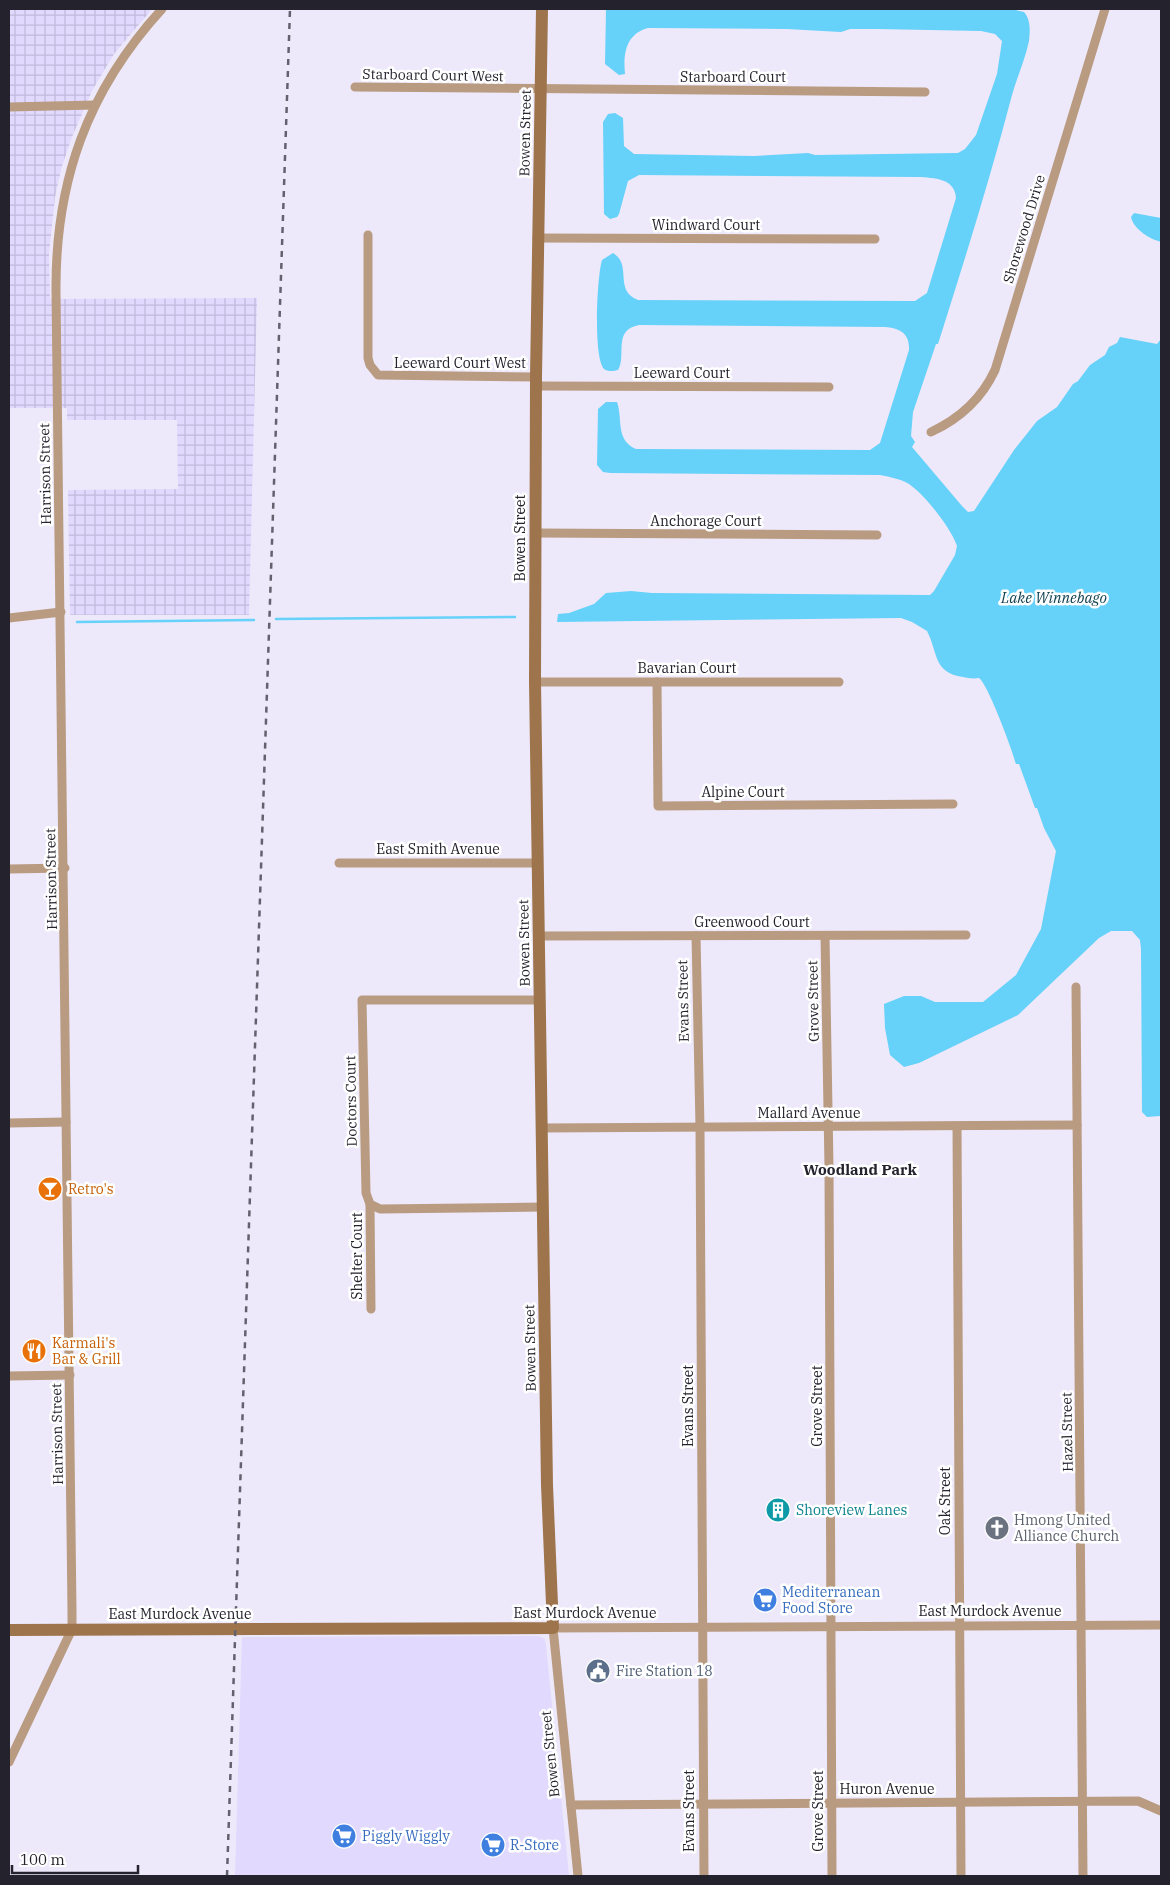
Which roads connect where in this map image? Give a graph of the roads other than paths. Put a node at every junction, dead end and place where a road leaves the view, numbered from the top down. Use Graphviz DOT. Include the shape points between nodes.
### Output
graph roads {
  1 [pos="162,9"];
  2 [pos="542,9"];
  3 [pos="1105,9"];
  4 [pos="355,87"];
  5 [pos="541,90"];
  6 [pos="925,92"];
  7 [pos="95,105"];
  8 [pos="9,107"];
  9 [pos="368,235"];
  10 [pos="537,238"];
  11 [pos="875,239"];
  12 [pos="536,381"];
  13 [pos="829,387"];
  14 [pos="931,432"];
  15 [pos="534,533"];
  16 [pos="877,535"];
  17 [pos="61,612"];
  18 [pos="9,618"];
  19 [pos="535,682"];
  20 [pos="657,682"];
  21 [pos="838,682"];
  22 [pos="953,804"];
  23 [pos="339,863"];
  24 [pos="538,863"];
  25 [pos="64,868"];
  26 [pos="9,869"];
  27 [pos="966,935"];
  28 [pos="539,936"];
  29 [pos="696,936"];
  30 [pos="825,936"];
  31 [pos="1076,987"];
  32 [pos="540,1000"];
  33 [pos="66,1122"];
  34 [pos="9,1123"];
  35 [pos="1078,1125"];
  36 [pos="828,1126"];
  37 [pos="957,1126"];
  38 [pos="700,1127"];
  39 [pos="542,1128"];
  40 [pos="370,1204"];
  41 [pos="543,1208"];
  42 [pos="371,1309"];
  43 [pos="70,1375"];
  44 [pos="9,1376"];
  45 [pos="1161,1625"];
  46 [pos="830,1626"];
  47 [pos="959,1626"];
  48 [pos="1082,1626"];
  49 [pos="702,1627"];
  50 [pos="553,1628"];
  51 [pos="72,1629"];
  52 [pos="9,1630"];
  53 [pos="9,1762"];
  54 [pos="961,1802"];
  55 [pos="1084,1802"];
  56 [pos="703,1803"];
  57 [pos="832,1803"];
  58 [pos="571,1805"];
  59 [pos="1161,1811"];
  60 [pos="578,1876"];
  61 [pos="704,1876"];
  62 [pos="832,1876"];
  63 [pos="961,1876"];
  64 [pos="1083,1876"];
  1 -- 7 [label="street, Harrison Street" via="132,44"];
  2 -- 5 [label="main road, Bowen Street"];
  3 -- 14 [label="street, Shorewood Drive" via="995,370 986,387 969,406"];
  4 -- 5 [label="street, Starboard Court West"];
  5 -- 6 [label="street, Starboard Court"];
  5 -- 10 [label="main road, Bowen Street"];
  7 -- 8 [label="street"];
  7 -- 17 [label="street, Harrison Street" via="68,176 56,253"];
  9 -- 12 [label="street, Leeward Court West" via="368,358 373,370 389,376"];
  10 -- 11 [label="street, Windward Court"];
  10 -- 12 [label="main road, Bowen Street"];
  12 -- 13 [label="street, Leeward Court"];
  12 -- 15 [label="main road, Bowen Street"];
  15 -- 16 [label="street, Anchorage Court"];
  15 -- 19 [label="main road, Bowen Street"];
  17 -- 18 [label="street"];
  17 -- 25 [label="street, Harrison Street"];
  19 -- 20 [label="street, Bavarian Court"];
  19 -- 24 [label="main road, Bowen Street"];
  20 -- 21 [label="street, Bavarian Court"];
  20 -- 22 [label="street, Alpine Court" via="658,806"];
  23 -- 24 [label="street, East Smith Avenue"];
  24 -- 28 [label="main road, Bowen Street"];
  25 -- 26 [label="street"];
  25 -- 33 [label="street, Harrison Street"];
  27 -- 30 [label="street, Greenwood Court"];
  28 -- 29 [label="street, Greenwood Court"];
  28 -- 32 [label="main road, Bowen Street"];
  29 -- 30 [label="street, Greenwood Court"];
  29 -- 38 [label="street, Evans Street"];
  30 -- 36 [label="street, Grove Street"];
  31 -- 35 [label="street, Hazel Street"];
  32 -- 39 [label="main road, Bowen Street"];
  32 -- 40 [label="street, Doctors Court" via="362,1000 366,1194"];
  33 -- 34 [label="street"];
  33 -- 43 [label="street, Harrison Street"];
  35 -- 37 [label="street, Mallard Avenue"];
  35 -- 48 [label="street, Hazel Street"];
  36 -- 37 [label="street, Mallard Avenue"];
  36 -- 38 [label="street, Mallard Avenue"];
  36 -- 46 [label="street, Grove Street"];
  37 -- 47 [label="street, Oak Street"];
  38 -- 39 [label="street, Mallard Avenue"];
  38 -- 49 [label="street, Evans Street"];
  39 -- 41 [label="main road, Bowen Street"];
  40 -- 41 [label="street" via="380,1209"];
  40 -- 42 [label="street, Shelter Court"];
  41 -- 50 [label="main road, Bowen Street" via="546,1486"];
  43 -- 44 [label="street"];
  43 -- 51 [label="street, Harrison Street"];
  45 -- 48 [label="street, East Murdock Avenue"];
  46 -- 47 [label="street, East Murdock Avenue"];
  46 -- 49 [label="street, East Murdock Avenue"];
  46 -- 57 [label="street, Grove Street"];
  47 -- 48 [label="street, East Murdock Avenue"];
  47 -- 54 [label="street, Oak Street"];
  48 -- 55 [label="street, Hazel Street"];
  49 -- 50 [label="street, East Murdock Avenue"];
  49 -- 56 [label="street, Evans Street"];
  50 -- 51 [label="main road, East Murdock Avenue"];
  50 -- 58 [label="street, Bowen Street"];
  51 -- 52 [label="main road, East Murdock Avenue"];
  51 -- 53 [label="street, Harrison Street"];
  54 -- 55 [label="street, Huron Avenue"];
  54 -- 57 [label="street, Huron Avenue"];
  54 -- 63 [label="street, Oak Street"];
  55 -- 59 [label="street, Huron Avenue" via="1138,1801"];
  55 -- 64 [label="street, Hazel Street"];
  56 -- 57 [label="street, Huron Avenue"];
  56 -- 58 [label="street, Huron Avenue"];
  56 -- 61 [label="street, Evans Street"];
  57 -- 62 [label="street, Grove Street"];
  58 -- 60 [label="street, Bowen Street"];
}
